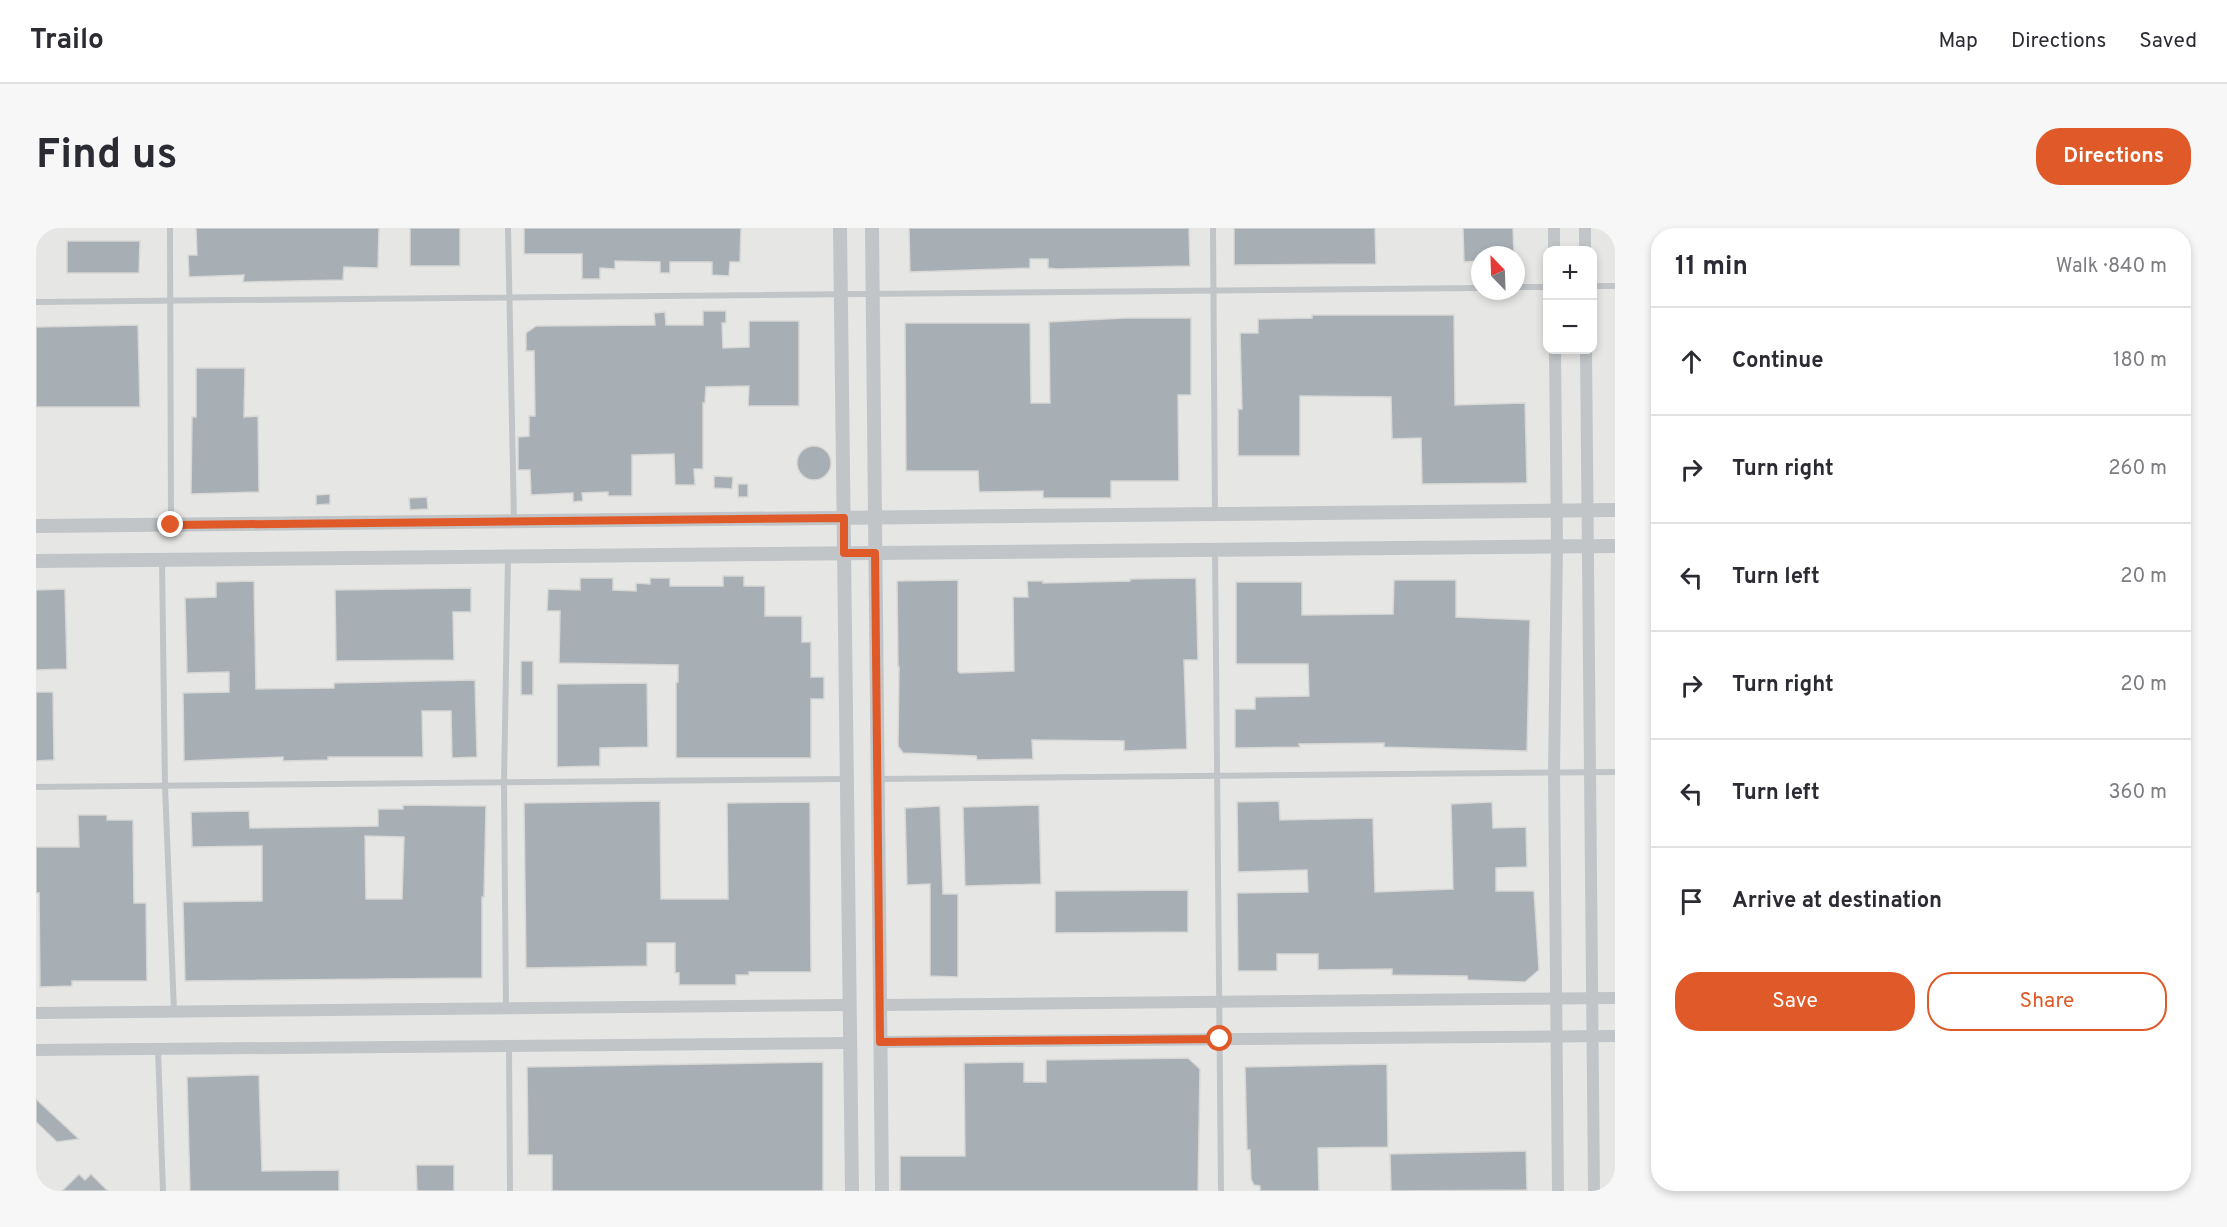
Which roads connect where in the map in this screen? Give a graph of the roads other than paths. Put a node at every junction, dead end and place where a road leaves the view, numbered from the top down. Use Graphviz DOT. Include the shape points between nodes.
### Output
graph roads {
  1 [pos="170,228"];
  2 [pos="508,228"];
  3 [pos="840,228"];
  4 [pos="872,228"];
  5 [pos="1213,228"];
  6 [pos="1554,228"];
  7 [pos="1585,228"];
  8 [pos="1554,246"];
  9 [pos="1586,246"];
  10 [pos="1597,286"];
  11 [pos="1615,286"];
  12 [pos="1525,287"];
  13 [pos="1543,287"];
  14 [pos="1471,288"];
  15 [pos="1213,290"];
  16 [pos="841,294"];
  17 [pos="872,294"];
  18 [pos="509,297"];
  19 [pos="170,301"];
  20 [pos="36,302"];
  21 [pos="1555,354"];
  22 [pos="1586,354"];
  23 [pos="1615,510"];
  24 [pos="1557,511"];
  25 [pos="1588,511"];
  26 [pos="1215,514"];
  27 [pos="844,518"];
  28 [pos="875,518"];
  29 [pos="514,521"];
  30 [pos="171,525"];
  31 [pos="36,526"];
  32 [pos="1588,546"];
  33 [pos="1615,546"];
  34 [pos="1557,547"];
  35 [pos="1215,550"];
  36 [pos="844,553"];
  37 [pos="875,553"];
  38 [pos="508,556"];
  39 [pos="162,560"];
  40 [pos="36,561"];
  41 [pos="1554,772"];
  42 [pos="1590,772"];
  43 [pos="1615,772"];
  44 [pos="1217,776"];
  45 [pos="847,779"];
  46 [pos="878,779"];
  47 [pos="504,783"];
  48 [pos="165,786"];
  49 [pos="36,788"];
  50 [pos="1556,998"];
  51 [pos="1593,998"];
  52 [pos="1615,998"];
  53 [pos="1220,1001"];
  54 [pos="849,1005"];
  55 [pos="880,1005"];
  56 [pos="506,1008"];
  57 [pos="174,1011"];
  58 [pos="36,1012"];
  59 [pos="1557,1036"];
  60 [pos="1593,1036"];
  61 [pos="1615,1036"];
  62 [pos="1220,1039"];
  63 [pos="850,1042"];
  64 [pos="880,1042"];
  65 [pos="509,1046"];
  66 [pos="158,1049"];
  67 [pos="36,1050"];
  68 [pos="163,1191"];
  69 [pos="510,1191"];
  70 [pos="852,1191"];
  71 [pos="882,1191"];
  72 [pos="1221,1191"];
  73 [pos="1558,1191"];
  74 [pos="1594,1191"];
  1 -- 19 [label="lane"];
  2 -- 18 [label="lane"];
  3 -- 16 [label="street"];
  4 -- 17 [label="street"];
  5 -- 15 [label="lane"];
  6 -- 8 [label="street"];
  7 -- 9 [label="street"];
  10 -- 11 [label="lane"];
  12 -- 13 [label="lane"];
  14 -- 15 [label="lane"];
  15 -- 17 [label="lane"];
  15 -- 26 [label="lane"];
  16 -- 17 [label="lane"];
  16 -- 18 [label="lane"];
  16 -- 27 [label="street"];
  17 -- 28 [label="street"];
  18 -- 19 [label="lane"];
  18 -- 29 [label="lane"];
  19 -- 20 [label="lane"];
  19 -- 30 [label="lane"];
  21 -- 24 [label="street"];
  22 -- 25 [label="street"];
  23 -- 25 [label="street"];
  24 -- 25 [label="street"];
  24 -- 26 [label="street"];
  24 -- 34 [label="street"];
  25 -- 32 [label="street"];
  26 -- 28 [label="street"];
  27 -- 28 [label="street"];
  27 -- 29 [label="street"];
  27 -- 36 [label="street"];
  28 -- 37 [label="street"];
  29 -- 30 [label="street"];
  30 -- 31 [label="street"];
  32 -- 33 [label="street"];
  32 -- 34 [label="street"];
  32 -- 42 [label="street"];
  34 -- 35 [label="street"];
  34 -- 41 [label="street"];
  35 -- 37 [label="street"];
  35 -- 44 [label="lane"];
  36 -- 37 [label="street"];
  36 -- 38 [label="street"];
  36 -- 45 [label="street"];
  37 -- 46 [label="street"];
  38 -- 39 [label="street"];
  38 -- 47 [label="lane"];
  39 -- 40 [label="street"];
  39 -- 48 [label="lane"];
  41 -- 42 [label="lane"];
  41 -- 44 [label="lane"];
  41 -- 50 [label="street"];
  42 -- 43 [label="lane"];
  42 -- 51 [label="street"];
  44 -- 46 [label="lane"];
  44 -- 53 [label="lane"];
  45 -- 47 [label="lane"];
  45 -- 54 [label="street"];
  46 -- 55 [label="street"];
  47 -- 48 [label="lane"];
  47 -- 56 [label="lane"];
  48 -- 49 [label="lane"];
  48 -- 57 [label="lane"];
  50 -- 51 [label="street"];
  50 -- 53 [label="street"];
  50 -- 59 [label="street"];
  51 -- 52 [label="street"];
  51 -- 60 [label="street"];
  53 -- 55 [label="street"];
  53 -- 62 [label="lane"];
  54 -- 56 [label="street"];
  54 -- 63 [label="street"];
  55 -- 64 [label="street"];
  56 -- 57 [label="street"];
  57 -- 58 [label="street"];
  59 -- 60 [label="street"];
  59 -- 62 [label="street"];
  59 -- 73 [label="street"];
  60 -- 61 [label="street"];
  60 -- 74 [label="street"];
  62 -- 64 [label="street"];
  62 -- 72 [label="lane"];
  63 -- 65 [label="street"];
  63 -- 70 [label="street"];
  64 -- 71 [label="street"];
  65 -- 66 [label="street"];
  65 -- 69 [label="lane"];
  66 -- 67 [label="street"];
  66 -- 68 [label="lane"];
}
